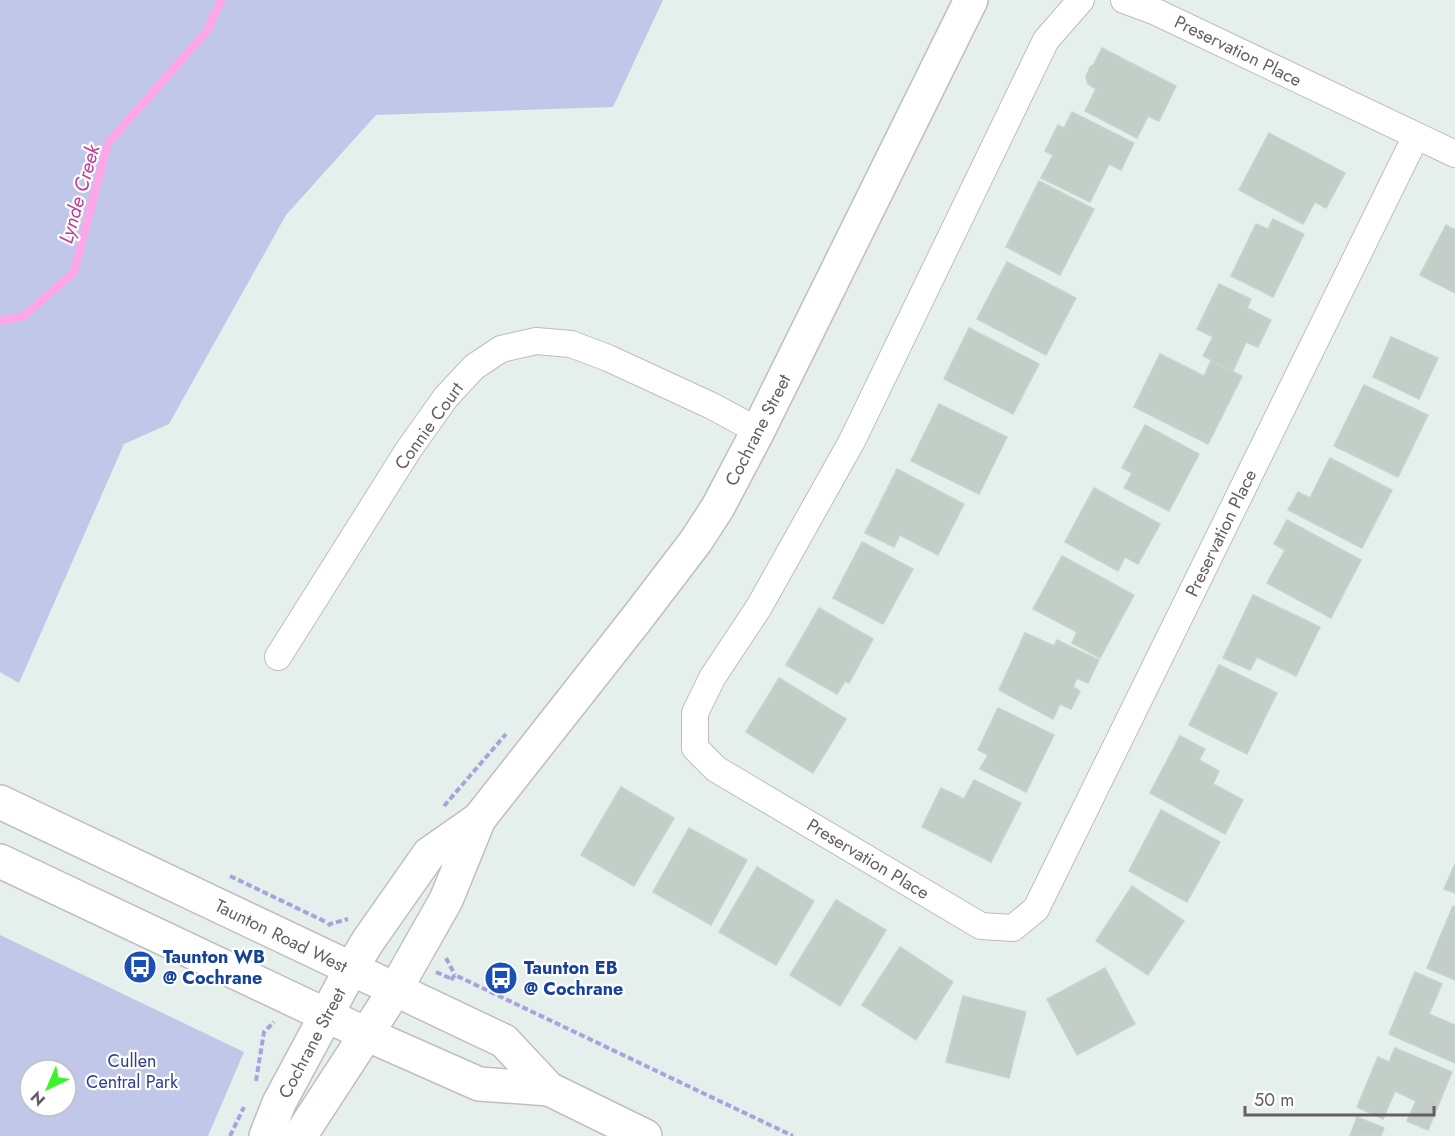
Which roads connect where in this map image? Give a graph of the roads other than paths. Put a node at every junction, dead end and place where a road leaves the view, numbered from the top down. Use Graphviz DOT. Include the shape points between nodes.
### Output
graph roads {
  1 [pos="971,0"];
  2 [pos="1081,0"];
  3 [pos="1124,0"];
  4 [pos="1416,136"];
  5 [pos="1455,154"];
  6 [pos="758,430"];
  7 [pos="278,657"];
  8 [pos="0,802"];
  9 [pos="479,819"];
  10 [pos="0,861"];
  11 [pos="351,969"];
  12 [pos="395,990"];
  13 [pos="327,1015"];
  14 [pos="366,1034"];
  15 [pos="549,1089"];
  16 [pos="266,1136"];
  17 [pos="300,1136"];
  18 [pos="645,1136"];
  1 -- 6 [label="street, Cochrane Street"];
  2 -- 4 [label="street, Preservation Place" via="1046,40 852,441 695,713 695,748 716,769 981,926 1013,928 1036,909"];
  3 -- 4 [label="street, Preservation Place"];
  4 -- 5 [label="street, Preservation Place"];
  6 -- 7 [label="street, Connie Court" via="571,344 536,341 501,349 474,367 446,397"];
  6 -- 9 [label="street, Cochrane Street" via="696,541"];
  8 -- 11 [label="street, Taunton Road West"];
  9 -- 11 [label="street, Cochrane Street" via="429,854"];
  9 -- 12 [label="street, Cochrane Street" via="446,900"];
  10 -- 13 [label="street, Taunton Road West"];
  11 -- 12 [label="street, Taunton Road West"];
  11 -- 13 [label="street, Cochrane Street"];
  12 -- 14 [label="street, Cochrane Street"];
  12 -- 15 [label="street, Taunton Road West" via="504,1041"];
  13 -- 14 [label="street, Taunton Road West"];
  13 -- 16 [label="street, Cochrane Street" via="279,1103"];
  14 -- 15 [label="street, Taunton Road West" via="479,1084"];
  14 -- 17 [label="street, Cochrane Street"];
  15 -- 18 [label="street, Taunton Road West"];
}
